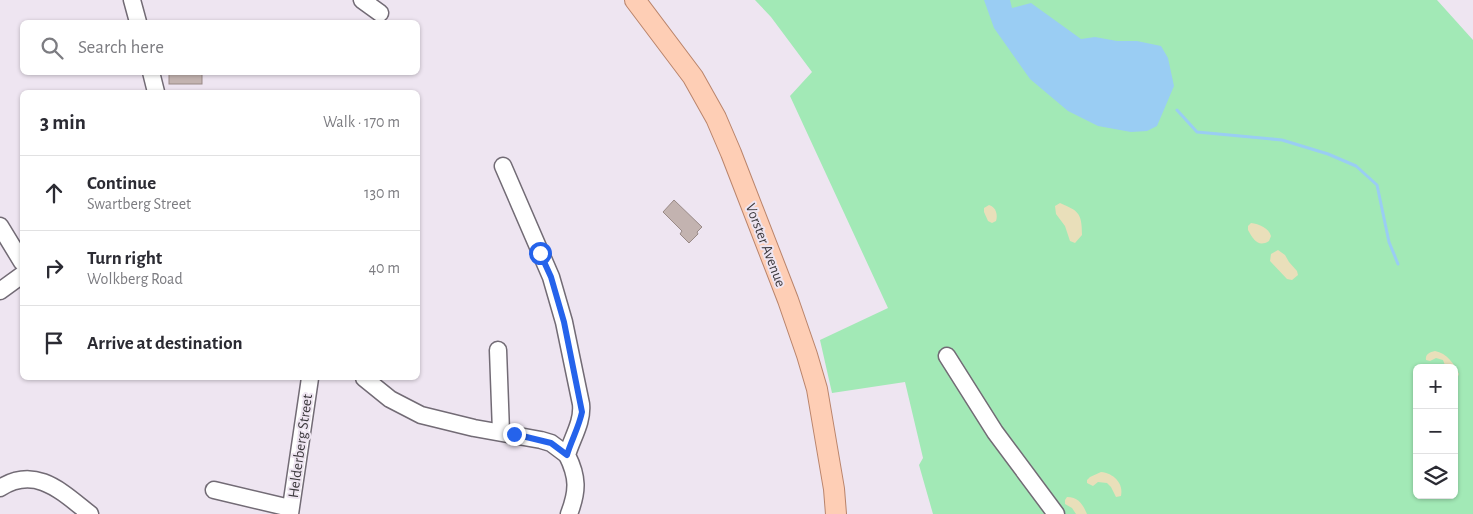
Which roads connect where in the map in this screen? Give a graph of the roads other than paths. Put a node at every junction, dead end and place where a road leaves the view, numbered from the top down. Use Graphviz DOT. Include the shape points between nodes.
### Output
graph roads {
  1 [pos="132,0"];
  2 [pos="362,0"];
  3 [pos="635,0"];
  4 [pos="380,13"];
  5 [pos="137,20"];
  6 [pos="151,75"];
  7 [pos="155,90"];
  8 [pos="503,166"];
  9 [pos="0,226"];
  10 [pos="20,259"];
  11 [pos="20,276"];
  12 [pos="0,291"];
  13 [pos="498,350"];
  14 [pos="947,356"];
  15 [pos="310,380"];
  16 [pos="366,380"];
  17 [pos="501,432"];
  18 [pos="567,455"];
  19 [pos="0,488"];
  20 [pos="214,490"];
  21 [pos="290,511"];
  22 [pos="90,514"];
  23 [pos="569,514"];
  24 [pos="836,514"];
  25 [pos="1056,514"];
  1 -- 5 [label="street"];
  2 -- 4 [label="street"];
  3 -- 24 [label="main road, Vorster Avenue" via="693,77 731,153 788,300 817,389"];
  6 -- 7 [label="street"];
  8 -- 18 [label="street" via="551,277 564,322 582,412"];
  9 -- 10 [label="street"];
  11 -- 12 [label="street"];
  13 -- 17 [label="street"];
  14 -- 25 [label="street" via="995,432"];
  15 -- 21 [label="street, Helderberg Street"];
  16 -- 17 [label="street" via="390,399 421,415"];
  17 -- 18 [label="street" via="546,441"];
  18 -- 23 [label="street" via="576,481"];
  19 -- 22 [label="street" via="21,479 40,480 51,484"];
  20 -- 21 [label="street"];
}
